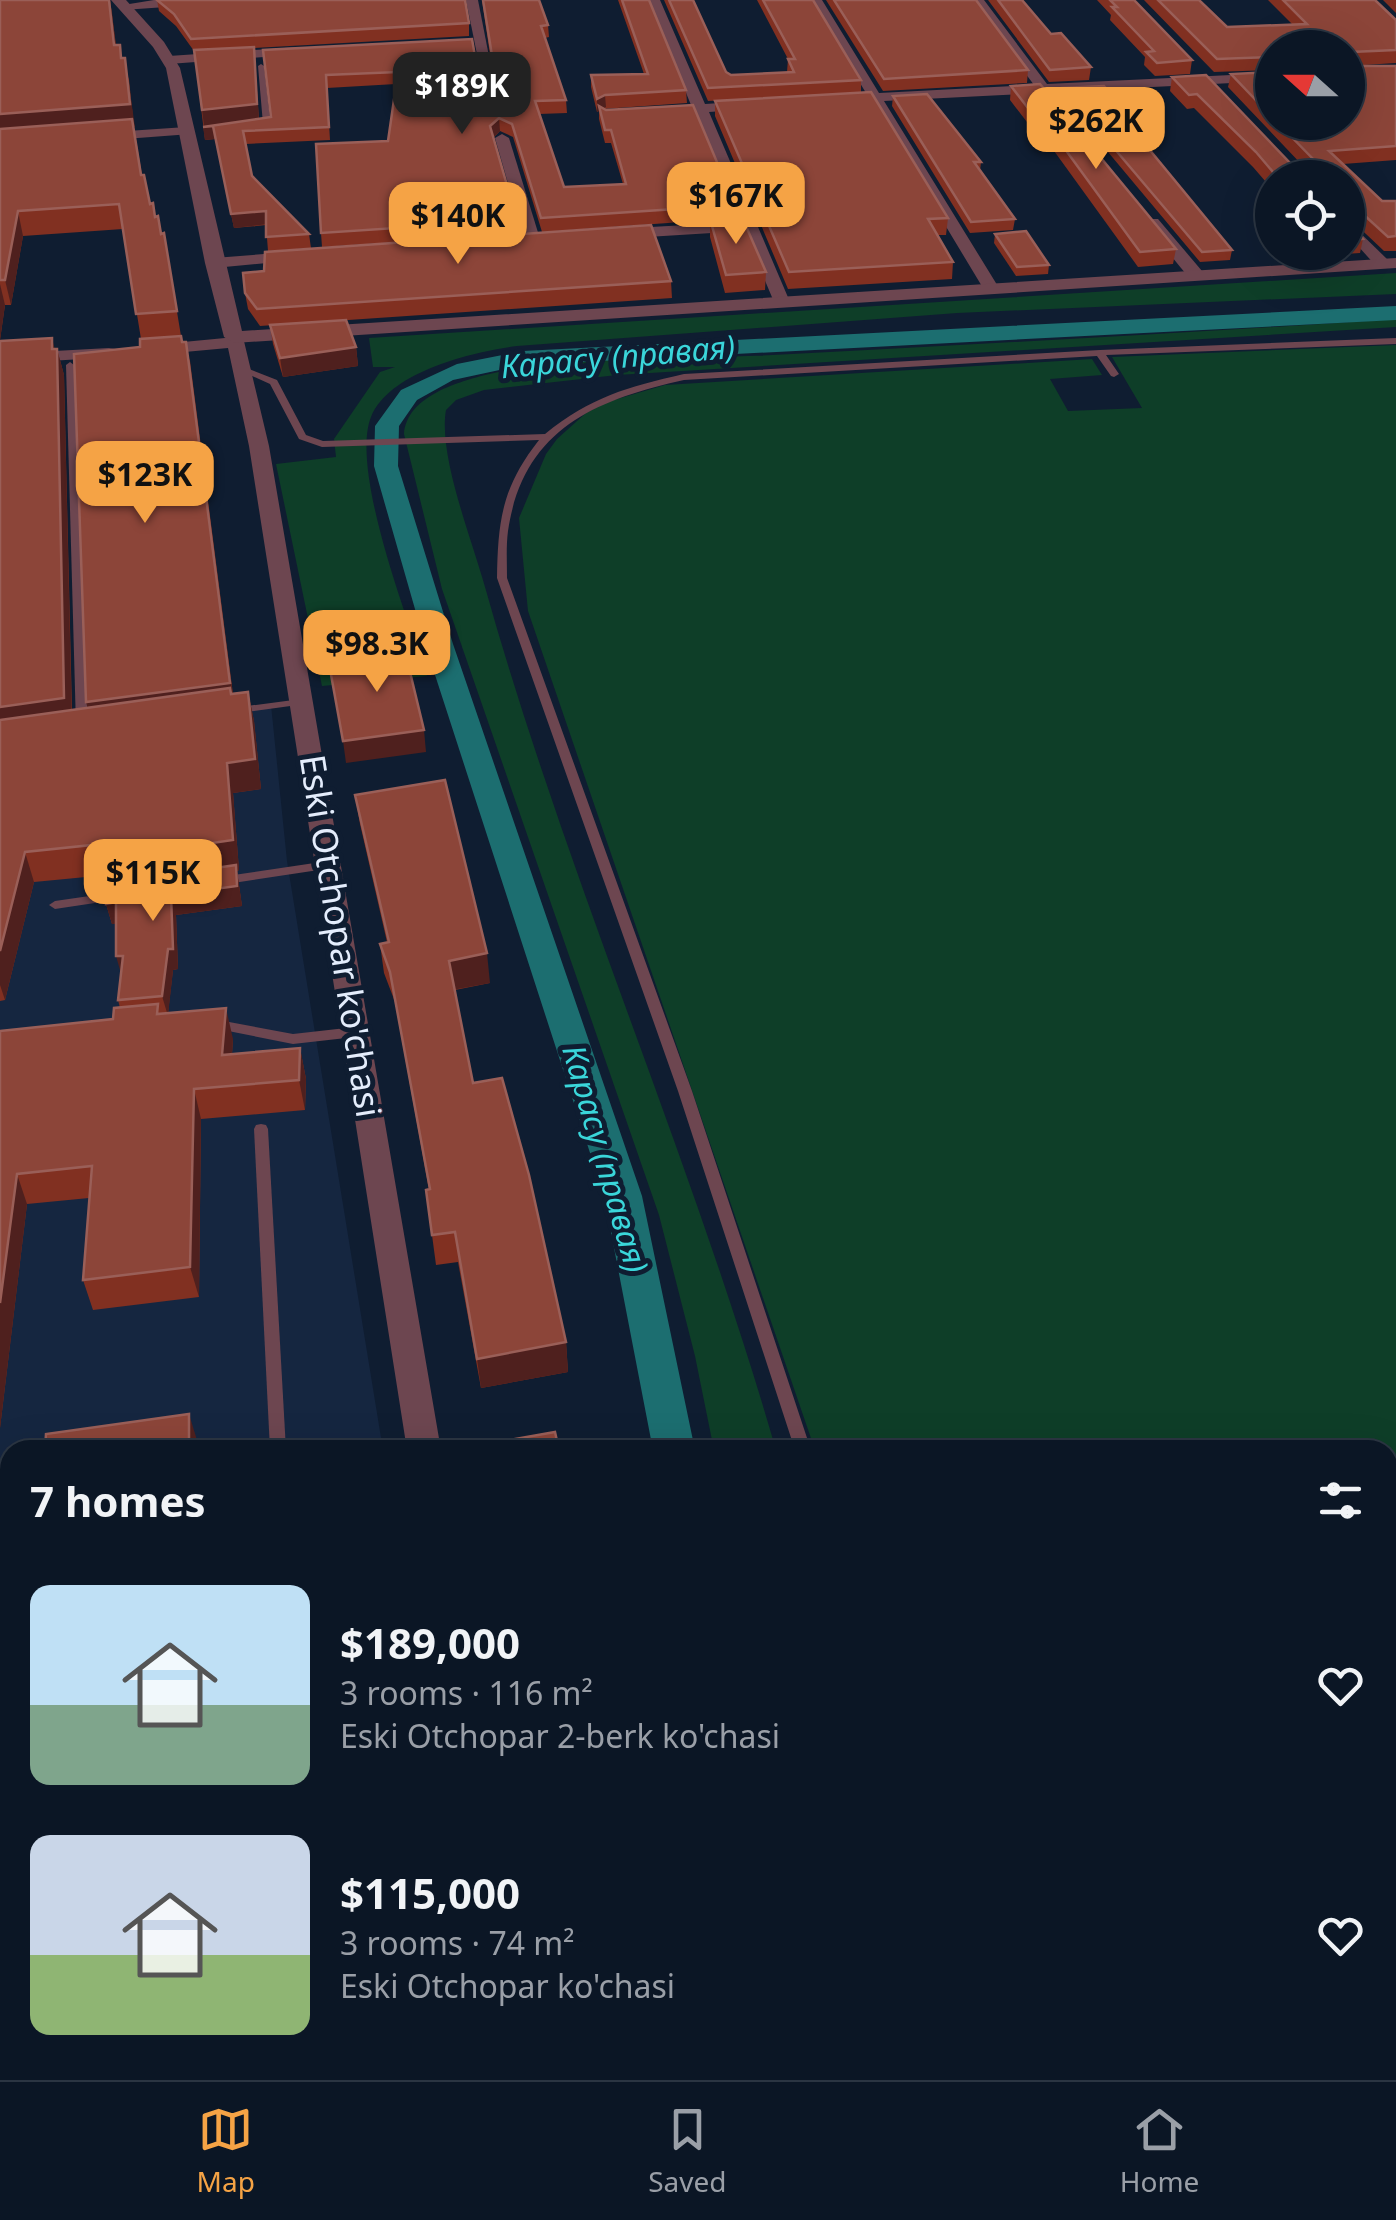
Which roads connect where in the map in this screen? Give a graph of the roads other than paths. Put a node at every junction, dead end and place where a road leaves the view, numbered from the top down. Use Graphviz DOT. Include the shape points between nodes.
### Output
graph roads {
  1 [pos="209,0"];
  2 [pos="472,0"];
  3 [pos="654,0"];
  4 [pos="816,0"];
  5 [pos="977,0"];
  6 [pos="120,3"];
  7 [pos="480,43"];
  8 [pos="462,44"];
  9 [pos="311,50"];
  10 [pos="170,60"];
  11 [pos="261,66"];
  12 [pos="1196,66"];
  13 [pos="488,74"];
  14 [pos="1255,77"];
  15 [pos="1209,79"];
  16 [pos="1042,88"];
  17 [pos="1222,93"];
  18 [pos="876,97"];
  19 [pos="817,101"];
  20 [pos="1054,102"];
  21 [pos="778,104"];
  22 [pos="700,109"];
  23 [pos="644,112"];
  24 [pos="250,128"];
  25 [pos="192,132"];
  26 [pos="502,138"];
  27 [pos="77,139"];
  28 [pos="1136,203"];
  29 [pos="750,226"];
  30 [pos="591,236"];
  31 [pos="552,238"];
  32 [pos="532,239"];
  33 [pos="512,240"];
  34 [pos="1365,241"];
  35 [pos="312,256"];
  36 [pos="214,263"];
  37 [pos="1390,264"];
  38 [pos="1196,275"];
  39 [pos="990,288"];
  40 [pos="782,302"];
  41 [pos="235,339"];
  42 [pos="1396,341"];
  43 [pos="1100,353"];
  44 [pos="0,359"];
  45 [pos="70,365"];
  46 [pos="241,370"];
  47 [pos="1114,374"];
  48 [pos="544,437"];
  49 [pos="301,702"];
  50 [pos="210,714"];
  51 [pos="101,730"];
  52 [pos="82,732"];
  53 [pos="66,734"];
  54 [pos="328,864"];
  55 [pos="211,882"];
  56 [pos="133,894"];
  57 [pos="55,905"];
  58 [pos="202,1024"];
  59 [pos="355,1032"];
  60 [pos="260,1129"];
  61 [pos="277,1440"];
  62 [pos="422,1440"];
  63 [pos="800,1440"];
  1 -- 6 [label="street"];
  2 -- 7 [label="street"];
  3 -- 22 [label="street"];
  4 -- 18 [label="street"];
  5 -- 16 [label="street"];
  6 -- 10 [label="street, Eski Otchopar ko'chasi"];
  7 -- 8 [label="street"];
  7 -- 13 [label="street"];
  9 -- 10 [label="street"];
  10 -- 25 [label="street, Eski Otchopar ko'chasi"];
  11 -- 24 [label="lane" via="267,126"];
  12 -- 15 [label="street"];
  14 -- 15 [label="street"];
  15 -- 16 [label="street"];
  15 -- 17 [label="street"];
  16 -- 18 [label="street"];
  16 -- 20 [label="street"];
  18 -- 19 [label="street"];
  18 -- 39 [label="street"];
  21 -- 22 [label="street"];
  22 -- 23 [label="street"];
  22 -- 29 [label="street"];
  25 -- 27 [label="street"];
  25 -- 36 [label="street, Eski Otchopar ko'chasi"];
  26 -- 32 [label="street"];
  28 -- 38 [label="street"];
  29 -- 30 [label="street"];
  29 -- 40 [label="street"];
  31 -- 32 [label="street"];
  32 -- 33 [label="street"];
  34 -- 37 [label="street"];
  35 -- 36 [label="street"];
  36 -- 41 [label="street, Eski Otchopar ko'chasi"];
  37 -- 38 [label="street"];
  38 -- 39 [label="street"];
  39 -- 40 [label="street"];
  40 -- 41 [label="street"];
  41 -- 44 [label="street"];
  41 -- 46 [label="street, Eski Otchopar ko'chasi"];
  42 -- 43 [label="lane"];
  43 -- 47 [label="lane"];
  43 -- 48 [label="lane" via="684,377 599,400"];
  45 -- 52 [label="lane"];
  46 -- 48 [label="lane" via="274,382 302,438 334,444"];
  46 -- 49 [label="street, Eski Otchopar ko'chasi"];
  48 -- 63 [label="lane" via="506,509 502,578 685,1092"];
  49 -- 50 [label="lane"];
  49 -- 54 [label="street, Eski Otchopar ko'chasi"];
  51 -- 52 [label="lane"];
  52 -- 53 [label="lane"];
  54 -- 55 [label="lane"];
  54 -- 59 [label="street, Eski Otchopar ko'chasi"];
  56 -- 57 [label="lane"];
  58 -- 59 [label="lane" via="293,1039"];
  59 -- 62 [label="street, Eski Otchopar ko'chasi"];
  60 -- 61 [label="lane"];
}
